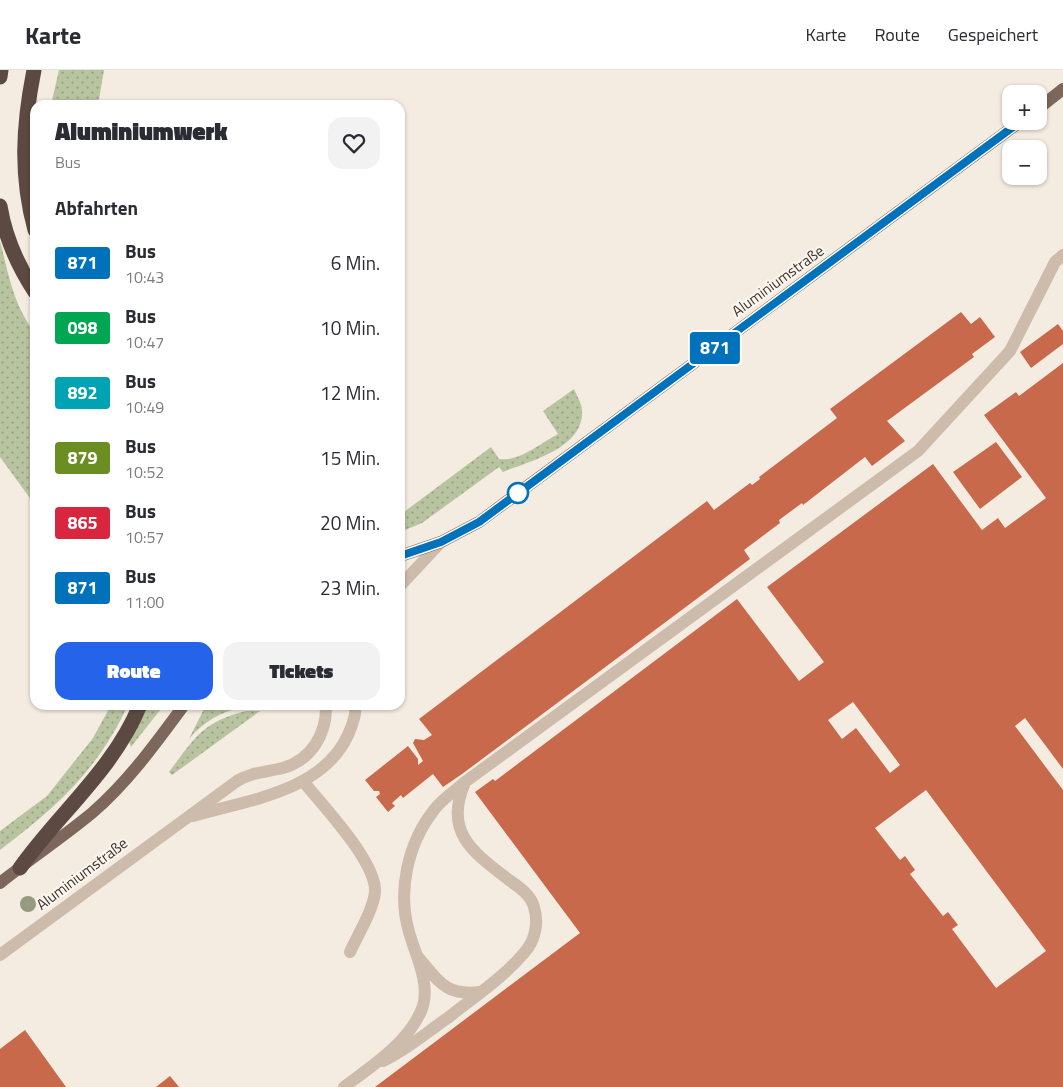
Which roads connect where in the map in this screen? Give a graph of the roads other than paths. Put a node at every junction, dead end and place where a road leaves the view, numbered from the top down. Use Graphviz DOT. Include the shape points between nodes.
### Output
graph roads {
  1 [pos="1,70"];
  2 [pos="34,70"];
  3 [pos="0,77"];
  4 [pos="1063,89"];
  5 [pos="1047,102"];
  6 [pos="1008,130"];
  7 [pos="0,206"];
  8 [pos="30,208"];
  9 [pos="1063,255"];
  10 [pos="30,284"];
  11 [pos="441,542"];
  12 [pos="405,554"];
  13 [pos="405,581"];
  14 [pos="138,710"];
  15 [pos="180,710"];
  16 [pos="326,710"];
  17 [pos="355,710"];
  18 [pos="304,781"];
  19 [pos="465,782"];
  20 [pos="183,819"];
  21 [pos="20,868"];
  22 [pos="0,882"];
  23 [pos="350,952"];
  24 [pos="0,955"];
  25 [pos="418,956"];
  26 [pos="481,992"];
  27 [pos="376,1064"];
  28 [pos="344,1087"];
  1 -- 3 [label="highway"];
  2 -- 8 [label="highway" via="27,109 24,160"];
  4 -- 5 [label="main road"];
  6 -- 11 [label="main road, Aluminiumstraße" via="479,522"];
  7 -- 10 [label="highway" via="10,244"];
  9 -- 19 [label="lane" via="1055,262 1010,351 918,451"];
  11 -- 12 [label="main road, Aluminiumstraße"];
  11 -- 13 [label="lane"];
  14 -- 21 [label="highway" via="101,771"];
  15 -- 21 [label="main road" via="108,798"];
  16 -- 20 [label="lane, Aluminiumstraße" via="322,734 305,757 288,766 243,777"];
  17 -- 18 [label="lane, Aluminiumstraße" via="344,745 328,765"];
  18 -- 20 [label="lane, Aluminiumstraße"];
  18 -- 23 [label="lane" via="366,861 373,876 373,900"];
  19 -- 25 [label="lane" via="434,809 412,844 405,911 408,932"];
  19 -- 26 [label="lane" via="456,818 462,834 480,858 523,890 534,905 536,922 525,953"];
  20 -- 24 [label="lane, Aluminiumstraße"];
  21 -- 22 [label="main road"];
  25 -- 26 [label="lane" via="440,983 452,991 463,994"];
  25 -- 27 [label="lane" via="424,1004 407,1032"];
  26 -- 27 [label="lane" via="399,1054"];
  27 -- 28 [label="lane"];
}
